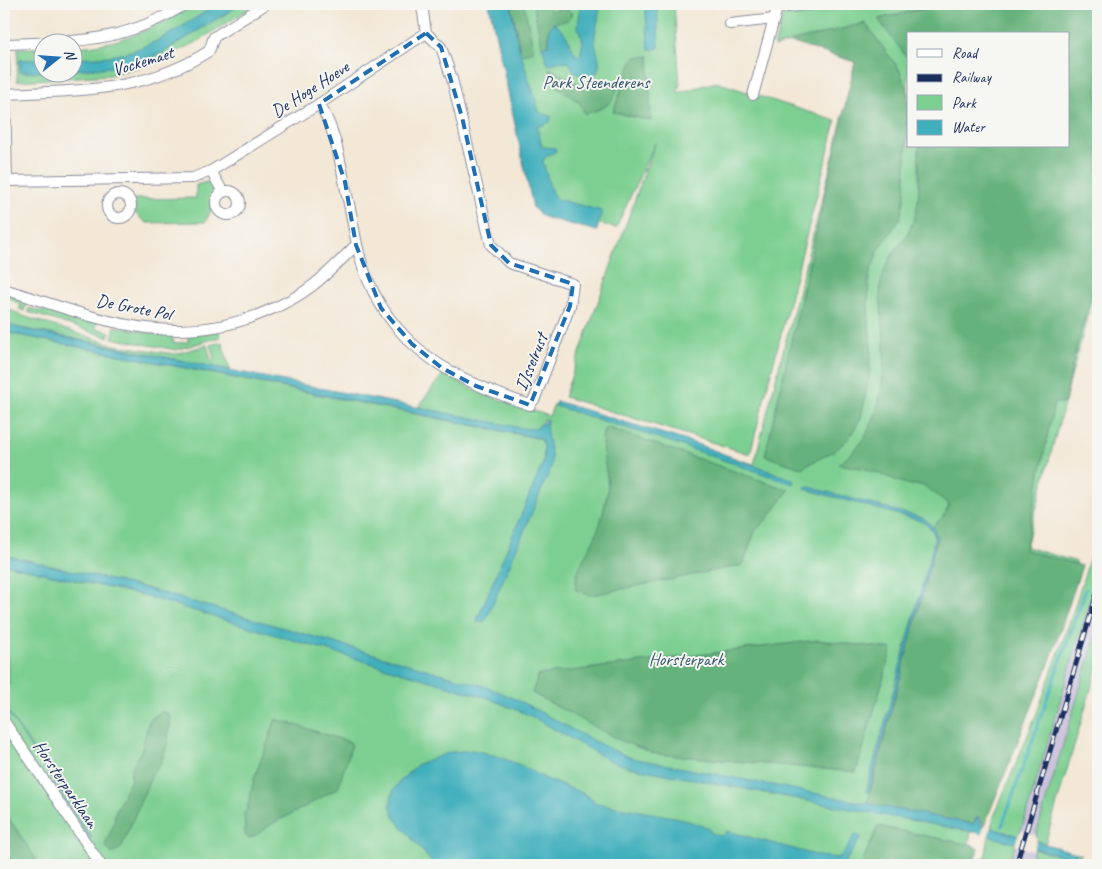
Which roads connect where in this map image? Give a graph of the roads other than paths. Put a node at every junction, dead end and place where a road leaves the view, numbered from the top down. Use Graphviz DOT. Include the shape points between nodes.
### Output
graph roads {
  1 [pos="186,4"];
  2 [pos="266,4"];
  3 [pos="420,4"];
  4 [pos="818,4"];
  5 [pos="777,6"];
  6 [pos="774,19"];
  7 [pos="730,24"];
  8 [pos="426,33"];
  9 [pos="4,44"];
  10 [pos="4,58"];
  11 [pos="4,88"];
  12 [pos="753,95"];
  13 [pos="319,104"];
  14 [pos="211,170"];
  15 [pos="117,180"];
  16 [pos="5,182"];
  17 [pos="223,192"];
  18 [pos="118,194"];
  19 [pos="356,245"];
  20 [pos="4,289"];
  21 [pos="4,721"];
  22 [pos="101,865"];
  1 -- 9 [label="street" via="159,20 118,35 91,40"];
  2 -- 11 [label="street, Vockemaet" via="214,37 209,51 166,74 112,88"];
  3 -- 8 [label="street"];
  4 -- 5 [label="street"];
  5 -- 6 [label="street"];
  6 -- 7 [label="street"];
  6 -- 12 [label="street"];
  8 -- 13 [label="street, De Hoge Hoeve"];
  8 -- 19 [label="street, IJsselrust" via="441,47 452,79 492,244 509,263 573,284 570,306 530,405 476,386 442,368 412,344 381,308"];
  10 -- 11 [label="street, De Hoge Hoeve"];
  11 -- 16 [label="street, De Hoge Hoeve"];
  13 -- 14 [label="street, De Hoge Hoeve"];
  13 -- 19 [label="street, IJsselrust" via="325,113 338,156"];
  14 -- 15 [label="street, De Hoge Hoeve" via="193,178"];
  14 -- 17 [label="street"];
  15 -- 16 [label="street, De Hoge Hoeve"];
  15 -- 18 [label="street"];
  19 -- 20 [label="street, De Grote Pol" via="312,286 278,307 229,325 187,332 113,323"];
  21 -- 22 [label="street, Horsterparklaan"];
}
